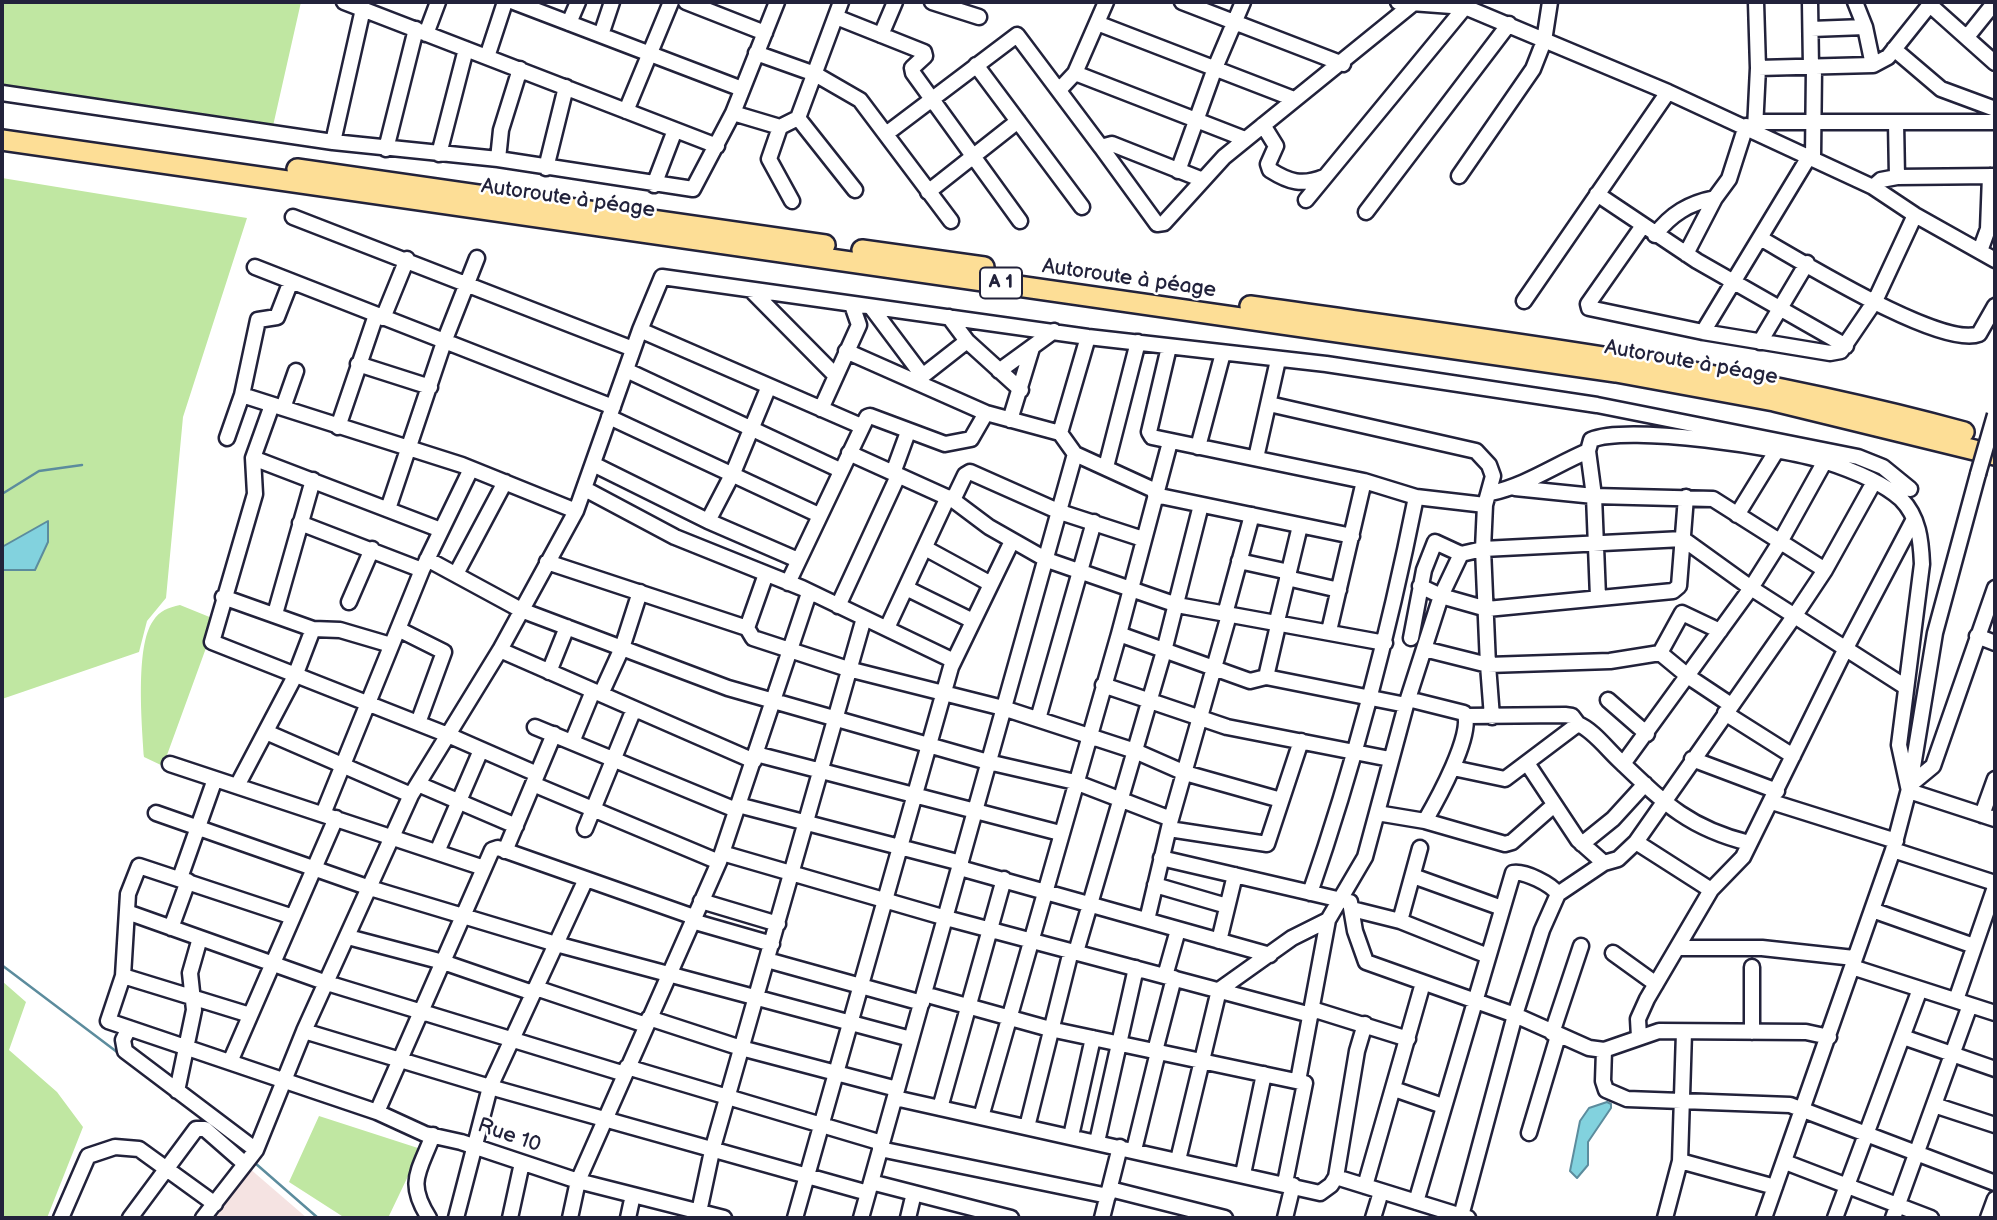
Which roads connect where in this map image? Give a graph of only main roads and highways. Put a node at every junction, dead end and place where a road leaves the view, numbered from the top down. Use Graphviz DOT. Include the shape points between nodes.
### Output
graph roads {
  1 [pos="2,127"];
  2 [pos="2,140"];
  3 [pos="1995,441"];
  4 [pos="1995,454"];
  1 -- 3 [label="highway, A 1" via="1619,358 1851,404"];
  2 -- 4 [label="highway, Autoroute à péage / A 1" via="1616,372 1774,401"];
}
